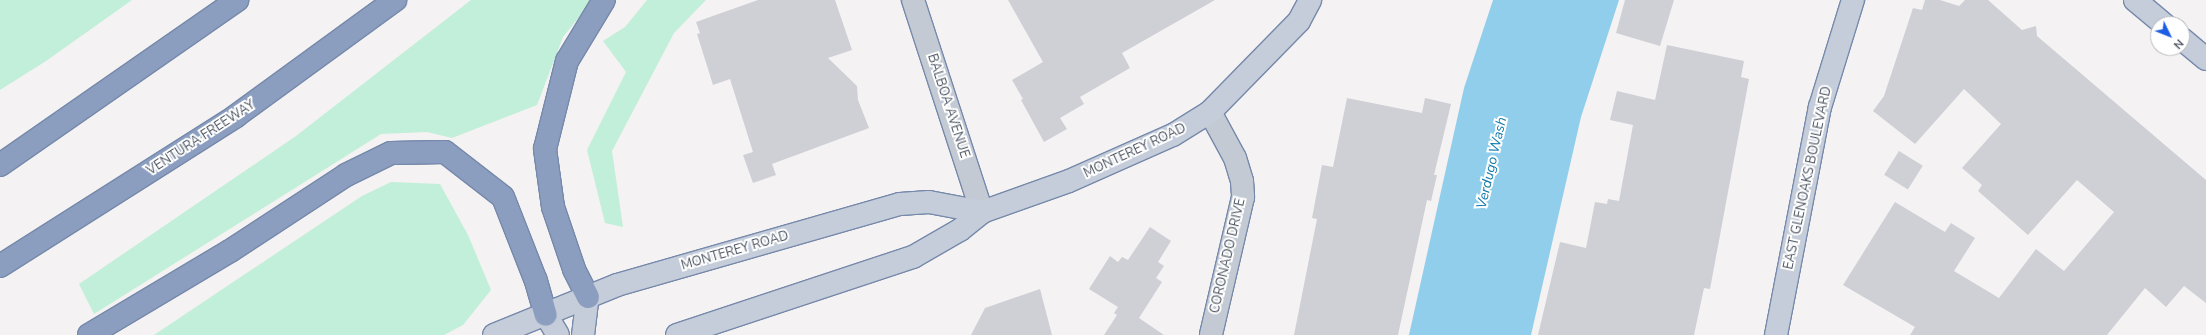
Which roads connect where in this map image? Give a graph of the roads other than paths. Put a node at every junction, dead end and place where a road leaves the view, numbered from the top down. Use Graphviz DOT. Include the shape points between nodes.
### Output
graph roads {
  1 [pos="237,0"];
  2 [pos="395,0"];
  3 [pos="604,0"];
  4 [pos="913,0"];
  5 [pos="1310,0"];
  6 [pos="1853,0"];
  7 [pos="2135,0"];
  8 [pos="2154,16"];
  9 [pos="2190,46"];
  10 [pos="2206,59"];
  11 [pos="1210,112"];
  12 [pos="0,166"];
  13 [pos="982,212"];
  14 [pos="0,266"];
  15 [pos="588,296"];
  16 [pos="546,315"];
  17 [pos="89,335"];
  18 [pos="494,335"];
  19 [pos="558,335"];
  20 [pos="583,335"];
  21 [pos="677,335"];
  22 [pos="1211,335"];
  23 [pos="1776,335"];
  1 -- 12 [label="highway"];
  2 -- 14 [label="highway, VENTURA FREEWAY" via="236,116"];
  3 -- 15 [label="highway" via="567,61 545,149 553,207 574,270"];
  4 -- 13 [label="street, BALBOA AVENUE"];
  5 -- 11 [label="main road, MONTEREY ROAD" via="1299,21"];
  6 -- 23 [label="main road, EAST GLENOAKS BOULEVARD" via="1820,107"];
  7 -- 8 [label="main road"];
  9 -- 10 [label="main road"];
  11 -- 13 [label="main road, MONTEREY ROAD" via="1174,135 1076,178"];
  11 -- 22 [label="street, CORONADO DRIVE" via="1235,158 1242,180 1243,197"];
  13 -- 15 [label="main road, MONTEREY ROAD" via="929,202 900,204 616,285"];
  13 -- 21 [label="main road, MONTEREY ROAD" via="960,230 913,257"];
  15 -- 16 [label="main road, MONTEREY ROAD"];
  15 -- 20 [label="main road"];
  16 -- 17 [label="highway" via="504,197 445,152 392,153 346,175 230,251"];
  16 -- 18 [label="main road, MONTEREY ROAD"];
  16 -- 19 [label="main road"];
}
